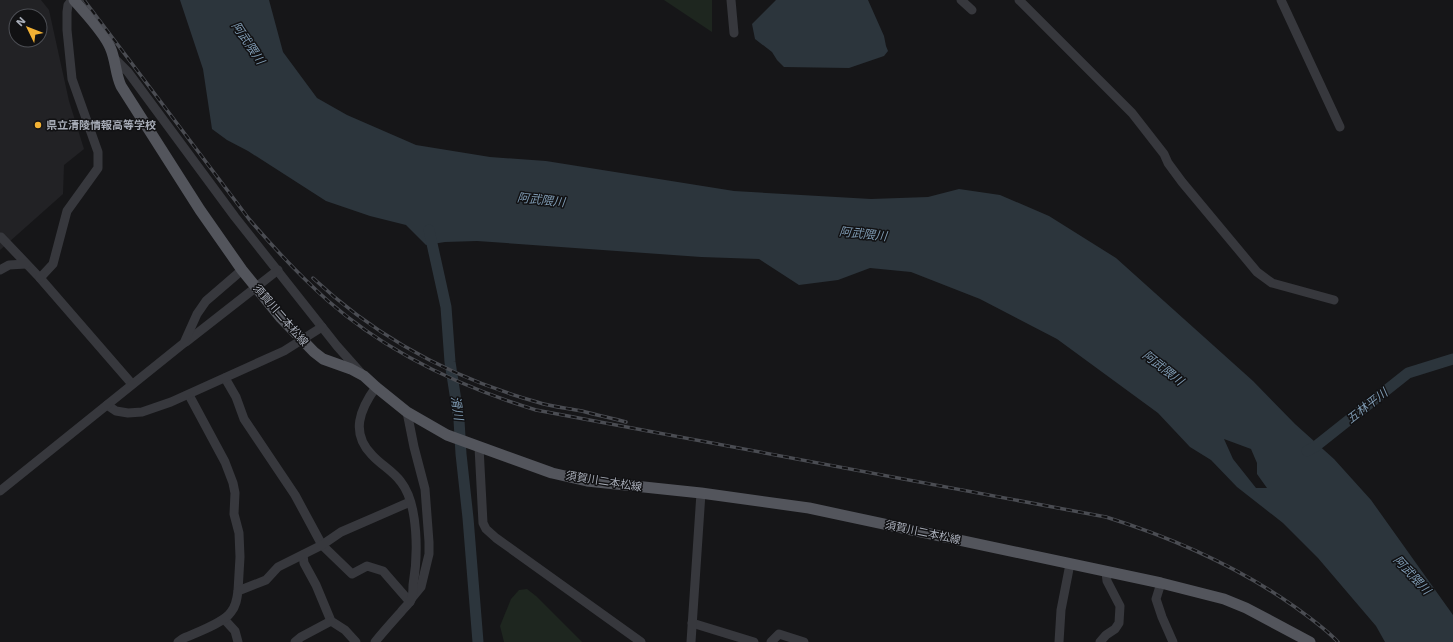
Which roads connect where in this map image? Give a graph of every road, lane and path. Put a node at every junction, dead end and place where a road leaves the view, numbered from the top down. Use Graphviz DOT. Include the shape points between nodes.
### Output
graph roads {
  1 [pos="73,0"];
  2 [pos="731,0"];
  3 [pos="962,0"];
  4 [pos="1019,0"];
  5 [pos="1280,0"];
  6 [pos="972,10"];
  7 [pos="734,33"];
  8 [pos="113,57"];
  9 [pos="1340,127"];
  10 [pos="1,237"];
  11 [pos="26,264"];
  12 [pos="0,270"];
  13 [pos="242,270"];
  14 [pos="278,270"];
  15 [pos="40,278"];
  16 [pos="256,287"];
  17 [pos="1334,300"];
  18 [pos="322,327"];
  19 [pos="301,340"];
  20 [pos="184,343"];
  21 [pos="364,376"];
  22 [pos="225,378"];
  23 [pos="132,384"];
  24 [pos="376,387"];
  25 [pos="190,395"];
  26 [pos="107,405"];
  27 [pos="407,412"];
  28 [pos="477,446"];
  29 [pos="0,491"];
  30 [pos="701,493"];
  31 [pos="410,502"];
  32 [pos="322,545"];
  33 [pos="303,556"];
  34 [pos="1070,564"];
  35 [pos="1106,572"];
  36 [pos="1161,583"];
  37 [pos="238,591"];
  38 [pos="410,601"];
  39 [pos="224,619"];
  40 [pos="331,621"];
  41 [pos="692,622"];
  42 [pos="378,641"];
  43 [pos="178,642"];
  44 [pos="238,642"];
  45 [pos="295,642"];
  46 [pos="356,642"];
  47 [pos="641,642"];
  48 [pos="691,642"];
  49 [pos="754,642"];
  50 [pos="771,642"];
  51 [pos="804,642"];
  52 [pos="1059,642"];
  53 [pos="1100,642"];
  54 [pos="1173,642"];
  55 [pos="1310,642"];
  1 -- 8 [label="main road, 須賀川二本松線" via="106,40"];
  1 -- 15 [label="street" via="67,9 72,79 98,152 99,163 67,211 53,264"];
  2 -- 7 [label="street"];
  3 -- 6 [label="street"];
  4 -- 17 [label="street" via="1132,113 1182,182 1257,272 1272,283"];
  5 -- 9 [label="street"];
  8 -- 13 [label="main road, 須賀川二本松線" via="118,79 126,94 200,210"];
  8 -- 14 [label="street" via="128,72 231,212"];
  10 -- 11 [label="street"];
  11 -- 12 [label="street" via="9,265"];
  11 -- 15 [label="street"];
  13 -- 16 [label="main road, 須賀川二本松線"];
  13 -- 20 [label="street" via="206,301"];
  14 -- 16 [label="street"];
  14 -- 18 [label="street"];
  15 -- 23 [label="street"];
  16 -- 19 [label="main road, 須賀川二本松線"];
  16 -- 20 [label="street"];
  18 -- 19 [label="street"];
  18 -- 21 [label="street"];
  19 -- 21 [label="main road, 須賀川二本松線" via="323,358"];
  19 -- 22 [label="street" via="284,351"];
  20 -- 23 [label="street"];
  21 -- 24 [label="main road, 須賀川二本松線"];
  22 -- 25 [label="street"];
  22 -- 32 [label="street" via="244,419 295,495"];
  23 -- 26 [label="street"];
  24 -- 27 [label="main road, 須賀川二本松線"];
  24 -- 31 [label="street" via="362,409 359,420 360,434 363,444 372,456 401,480"];
  25 -- 26 [label="street" via="142,412 116,411"];
  25 -- 37 [label="street" via="225,462 233,483 234,514 239,534"];
  26 -- 29 [label="street"];
  27 -- 28 [label="main road, 須賀川二本松線" via="446,435"];
  27 -- 38 [label="street" via="425,489 429,542 429,554 421,587"];
  28 -- 30 [label="main road, 須賀川二本松線" via="552,473 587,481"];
  28 -- 47 [label="street" via="483,523 486,529"];
  30 -- 34 [label="main road, 須賀川二本松線" via="808,508"];
  30 -- 41 [label="street"];
  31 -- 32 [label="street" via="342,532"];
  31 -- 38 [label="street" via="416,526 416,571"];
  32 -- 33 [label="street"];
  32 -- 38 [label="street" via="352,574 367,566 383,572"];
  33 -- 37 [label="street" via="278,567 266,580"];
  33 -- 40 [label="street"];
  34 -- 35 [label="main road, 須賀川二本松線"];
  34 -- 52 [label="street" via="1061,610"];
  35 -- 36 [label="main road, 須賀川二本松線"];
  35 -- 53 [label="street" via="1107,580 1120,606 1119,623"];
  36 -- 54 [label="street" via="1156,599"];
  36 -- 55 [label="main road, 須賀川二本松線" via="1224,599"];
  37 -- 39 [label="street" via="236,604"];
  38 -- 42 [label="street"];
  39 -- 43 [label="street"];
  39 -- 44 [label="street" via="235,631"];
  40 -- 45 [label="street"];
  40 -- 46 [label="street" via="345,630"];
  41 -- 48 [label="street"];
  41 -- 49 [label="street"];
  50 -- 51 [label="street" via="780,634"];
}
